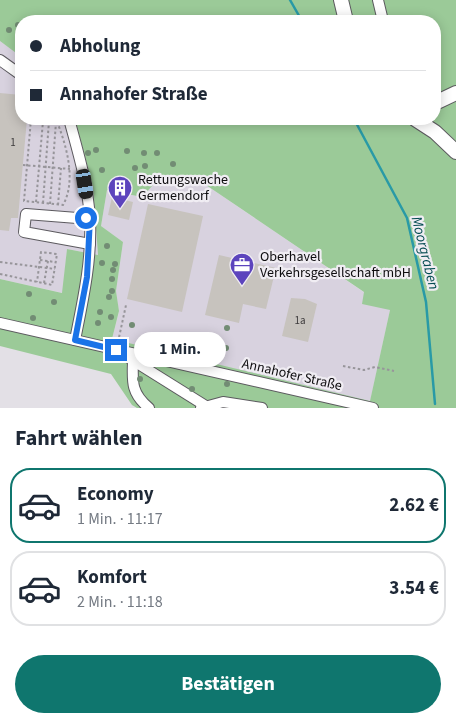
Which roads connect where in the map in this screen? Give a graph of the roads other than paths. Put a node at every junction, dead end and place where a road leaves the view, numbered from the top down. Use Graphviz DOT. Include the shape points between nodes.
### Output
graph roads {
  1 [pos="342,0"];
  2 [pos="378,0"];
  3 [pos="345,15"];
  4 [pos="382,15"];
  5 [pos="0,60"];
  6 [pos="15,71"];
  7 [pos="456,93"];
  8 [pos="441,100"];
  9 [pos="71,125"];
  10 [pos="424,125"];
  11 [pos="456,152"];
  12 [pos="90,218"];
  13 [pos="90,244"];
  14 [pos="0,323"];
  15 [pos="75,340"];
  16 [pos="116,350"];
  17 [pos="133,362"];
  18 [pos="205,407"];
  19 [pos="149,408"];
  20 [pos="262,408"];
  21 [pos="373,408"];
  1 -- 3 [label="highway"];
  2 -- 4 [label="street"];
  5 -- 6 [label="street"];
  7 -- 8 [label="highway"];
  9 -- 12 [label="street" via="82,166"];
  10 -- 11 [label="highway"];
  12 -- 13 [label="street"];
  12 -- 13 [label="street" via="26,214 24,232"];
  13 -- 15 [label="street"];
  14 -- 15 [label="street, Annahofer Straße"];
  15 -- 16 [label="street, Annahofer Straße"];
  16 -- 17 [label="street"];
  16 -- 21 [label="street, Annahofer Straße"];
  17 -- 18 [label="street"];
  17 -- 19 [label="street" via="132,382 139,400"];
  18 -- 20 [label="street" via="223,402"];
}
